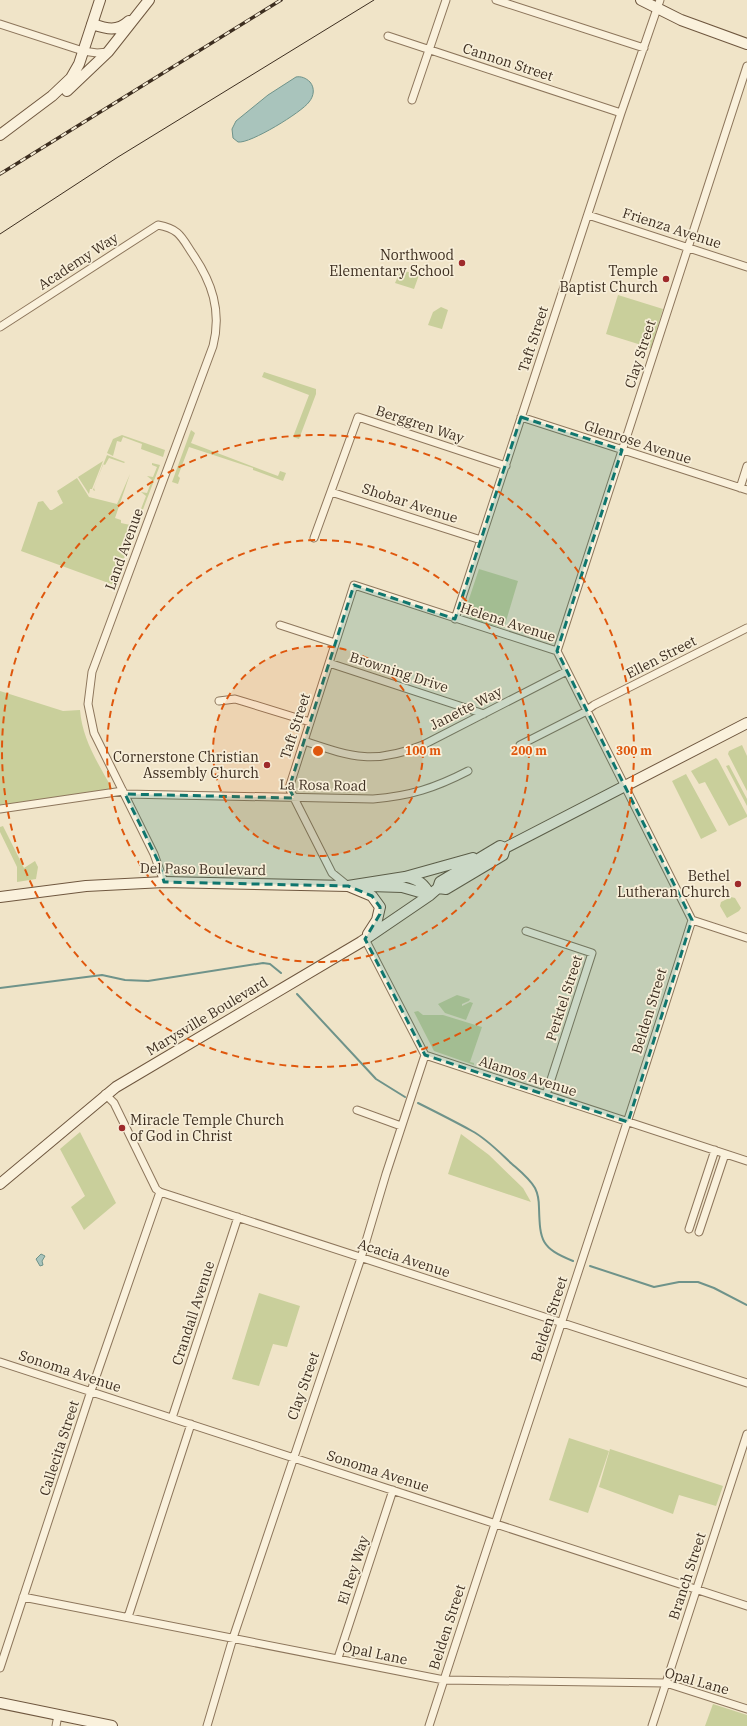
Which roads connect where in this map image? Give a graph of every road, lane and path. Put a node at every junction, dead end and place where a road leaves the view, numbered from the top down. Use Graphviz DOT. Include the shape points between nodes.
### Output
graph roads {
  1 [pos="100,0"];
  2 [pos="149,0"];
  3 [pos="446,0"];
  4 [pos="496,0"];
  5 [pos="641,0"];
  6 [pos="658,4"];
  7 [pos="138,13"];
  8 [pos="0,24"];
  9 [pos="92,24"];
  10 [pos="388,36"];
  11 [pos="747,44"];
  12 [pos="644,48"];
  13 [pos="429,50"];
  14 [pos="83,51"];
  15 [pos="108,52"];
  16 [pos="747,66"];
  17 [pos="52,96"];
  18 [pos="412,100"];
  19 [pos="621,113"];
  20 [pos="0,135"];
  21 [pos="588,214"];
  22 [pos="172,227"];
  23 [pos="688,248"];
  24 [pos="747,267"];
  25 [pos="0,327"];
  26 [pos="522,417"];
  27 [pos="622,450"];
  28 [pos="506,466"];
  29 [pos="747,466"];
  30 [pos="743,489"];
  31 [pos="331,492"];
  32 [pos="314,538"];
  33 [pos="481,540"];
  34 [pos="354,585"];
  35 [pos="456,619"];
  36 [pos="280,625"];
  37 [pos="747,628"];
  38 [pos="336,643"];
  39 [pos="557,651"];
  40 [pos="329,663"];
  41 [pos="567,671"];
  42 [pos="219,701"];
  43 [pos="586,709"];
  44 [pos="484,714"];
  45 [pos="310,722"];
  46 [pos="747,723"];
  47 [pos="304,741"];
  48 [pos="520,745"];
  49 [pos="468,771"];
  50 [pos="625,785"];
  51 [pos="124,793"];
  52 [pos="294,798"];
  53 [pos="0,809"];
  54 [pos="505,848"];
  55 [pos="488,853"];
  56 [pos="405,877"];
  57 [pos="164,882"];
  58 [pos="348,886"];
  59 [pos="434,891"];
  60 [pos="0,897"];
  61 [pos="692,920"];
  62 [pos="526,931"];
  63 [pos="747,938"];
  64 [pos="365,939"];
  65 [pos="425,1055"];
  66 [pos="105,1094"];
  67 [pos="546,1095"];
  68 [pos="357,1110"];
  69 [pos="628,1122"];
  70 [pos="402,1126"];
  71 [pos="715,1150"];
  72 [pos="725,1154"];
  73 [pos="747,1161"];
  74 [pos="0,1184"];
  75 [pos="160,1192"];
  76 [pos="238,1217"];
  77 [pos="692,1219"];
  78 [pos="702,1222"];
  79 [pos="689,1229"];
  80 [pos="699,1232"];
  81 [pos="361,1258"];
  82 [pos="562,1323"];
  83 [pos="0,1362"];
  84 [pos="747,1383"];
  85 [pos="91,1391"];
  86 [pos="172,1418"];
  87 [pos="191,1424"];
  88 [pos="747,1434"];
  89 [pos="292,1457"];
  90 [pos="393,1490"];
  91 [pos="494,1523"];
  92 [pos="696,1590"];
  93 [pos="23,1597"];
  94 [pos="747,1606"];
  95 [pos="128,1617"];
  96 [pos="233,1638"];
  97 [pos="338,1658"];
  98 [pos="0,1668"];
  99 [pos="444,1680"];
  100 [pos="666,1683"];
  101 [pos="0,1703"];
  102 [pos="747,1709"];
  103 [pos="58,1715"];
  104 [pos="56,1726"];
  105 [pos="112,1726"];
  106 [pos="207,1726"];
  107 [pos="429,1726"];
  108 [pos="652,1726"];
  1 -- 9 [label="main road"];
  2 -- 7 [label="main road"];
  3 -- 13 [label="street"];
  4 -- 12 [label="street"];
  5 -- 6 [label="main road"];
  6 -- 11 [label="main road" via="682,20"];
  6 -- 12 [label="street, Taft Street"];
  7 -- 9 [label="main road" via="118,29"];
  7 -- 15 [label="main road"];
  8 -- 14 [label="street"];
  9 -- 14 [label="main road"];
  10 -- 13 [label="street, Cannon Street"];
  12 -- 19 [label="street, Taft Street"];
  13 -- 18 [label="street"];
  13 -- 19 [label="street, Cannon Street"];
  14 -- 15 [label="street"];
  14 -- 17 [label="main road" via="74,74"];
  15 -- 17 [label="main road" via="64,94"];
  16 -- 23 [label="street, Clay Street"];
  17 -- 20 [label="main road"];
  19 -- 21 [label="street, Taft Street"];
  21 -- 23 [label="street, Frienza Avenue"];
  21 -- 26 [label="street, Taft Street"];
  22 -- 25 [label="street, Academy Way" via="158,225"];
  22 -- 51 [label="street, Land Avenue" via="188,247 209,282 215,301 216,330 210,355 90,682 88,704 94,733"];
  23 -- 24 [label="street, Frienza Avenue"];
  23 -- 27 [label="street, Clay Street"];
  26 -- 27 [label="street, Glenrose Avenue"];
  26 -- 28 [label="street, Taft Street"];
  27 -- 30 [label="street, Glenrose Avenue"];
  27 -- 39 [label="street, Clay Street"];
  28 -- 31 [label="street, Berggren Way" via="358,417"];
  28 -- 33 [label="street, Taft Street"];
  29 -- 30 [label="street"];
  31 -- 32 [label="street, Berggren Way"];
  31 -- 33 [label="street, Shobar Avenue"];
  33 -- 35 [label="street, Taft Street"];
  34 -- 35 [label="street, Helena Avenue"];
  34 -- 38 [label="street, Taft Street"];
  35 -- 39 [label="street, Helena Avenue"];
  36 -- 38 [label="street"];
  37 -- 43 [label="street, Ellen Street"];
  38 -- 40 [label="street, Taft Street"];
  39 -- 41 [label="street, Helena Avenue"];
  40 -- 44 [label="street, Browning Drive"];
  40 -- 45 [label="street, Taft Street"];
  41 -- 43 [label="street, Helena Avenue"];
  41 -- 44 [label="street, Janette Way"];
  42 -- 45 [label="street" via="234,699"];
  43 -- 48 [label="street" via="583,713"];
  43 -- 50 [label="street, Helena Avenue"];
  44 -- 47 [label="street, Janette Way" via="422,745 384,756 346,755"];
  45 -- 47 [label="street, Taft Street"];
  46 -- 50 [label="main road"];
  47 -- 52 [label="street, Taft Street" via="288,788"];
  49 -- 52 [label="street, La Rosa Road" via="430,789 392,797"];
  50 -- 54 [label="main road"];
  50 -- 61 [label="street, Helena Avenue"];
  51 -- 52 [label="street, La Rosa Road"];
  51 -- 53 [label="street, La Rosa Road"];
  51 -- 57 [label="street, Land Avenue" via="156,858"];
  52 -- 58 [label="street, Taft Street" via="332,873"];
  54 -- 55 [label="main road, Marysville Boulevard" via="500,846"];
  54 -- 59 [label="main road, Marysville Boulevard" via="503,855 446,889"];
  55 -- 56 [label="main road, Del Paso Boulevard"];
  55 -- 59 [label="main road, Marysville Boulevard" via="440,882"];
  56 -- 58 [label="main road, Del Paso Boulevard"];
  56 -- 59 [label="main road" via="416,879"];
  57 -- 58 [label="main road, Del Paso Boulevard"];
  57 -- 60 [label="main road, Del Paso Boulevard" via="86,886"];
  58 -- 59 [label="main road" via="402,887"];
  58 -- 64 [label="main road" via="372,896 380,907 377,920"];
  59 -- 64 [label="main road, Marysville Boulevard"];
  61 -- 63 [label="street"];
  61 -- 69 [label="street, Belden Street"];
  62 -- 67 [label="street, Perktel Street" via="592,953"];
  64 -- 65 [label="street"];
  64 -- 66 [label="main road, Marysville Boulevard"];
  65 -- 67 [label="street, Alamos Avenue"];
  65 -- 70 [label="street, Clay Street"];
  66 -- 74 [label="main road, Marysville Boulevard"];
  66 -- 75 [label="street" via="114,1103"];
  67 -- 69 [label="street, Alamos Avenue"];
  68 -- 70 [label="street"];
  69 -- 71 [label="street, Alamos Avenue"];
  69 -- 82 [label="street, Belden Street"];
  70 -- 81 [label="street, Clay Street"];
  71 -- 72 [label="street, Alamos Avenue"];
  71 -- 77 [label="street"];
  72 -- 73 [label="street, Alamos Avenue"];
  72 -- 78 [label="street"];
  75 -- 76 [label="street, Acacia Avenue"];
  75 -- 85 [label="street, Callecita Street"];
  76 -- 81 [label="street, Acacia Avenue"];
  76 -- 86 [label="street, Crandall Avenue"];
  77 -- 78 [label="street"];
  77 -- 79 [label="street"];
  78 -- 80 [label="street"];
  81 -- 82 [label="street, Acacia Avenue"];
  81 -- 89 [label="street, Clay Street"];
  82 -- 84 [label="street, Acacia Avenue"];
  82 -- 91 [label="street, Belden Street"];
  83 -- 85 [label="street, Sonoma Avenue"];
  85 -- 86 [label="street, Sonoma Avenue"];
  85 -- 93 [label="street, Callecita Street"];
  86 -- 87 [label="street, Sonoma Avenue"];
  87 -- 89 [label="street, Sonoma Avenue"];
  87 -- 95 [label="street"];
  88 -- 92 [label="street, Branch Street"];
  89 -- 90 [label="street, Sonoma Avenue"];
  89 -- 96 [label="street, Clay Street"];
  90 -- 91 [label="street, Sonoma Avenue"];
  90 -- 97 [label="street, El Rey Way"];
  91 -- 92 [label="street, Sonoma Avenue"];
  91 -- 99 [label="street, Belden Street"];
  92 -- 94 [label="street, Sonoma Avenue"];
  92 -- 100 [label="street, Branch Street"];
  93 -- 95 [label="street, Opal Lane"];
  93 -- 98 [label="street, Callecita Street"];
  95 -- 96 [label="street, Opal Lane"];
  96 -- 97 [label="street, Opal Lane"];
  96 -- 106 [label="street, Clay Street"];
  97 -- 99 [label="street, Opal Lane"];
  99 -- 100 [label="street, Opal Lane"];
  99 -- 107 [label="street, Belden Street"];
  100 -- 102 [label="street, Opal Lane"];
  100 -- 108 [label="street, Branch Street"];
  101 -- 103 [label="main road"];
  103 -- 104 [label="street"];
  103 -- 105 [label="main road"];
}
